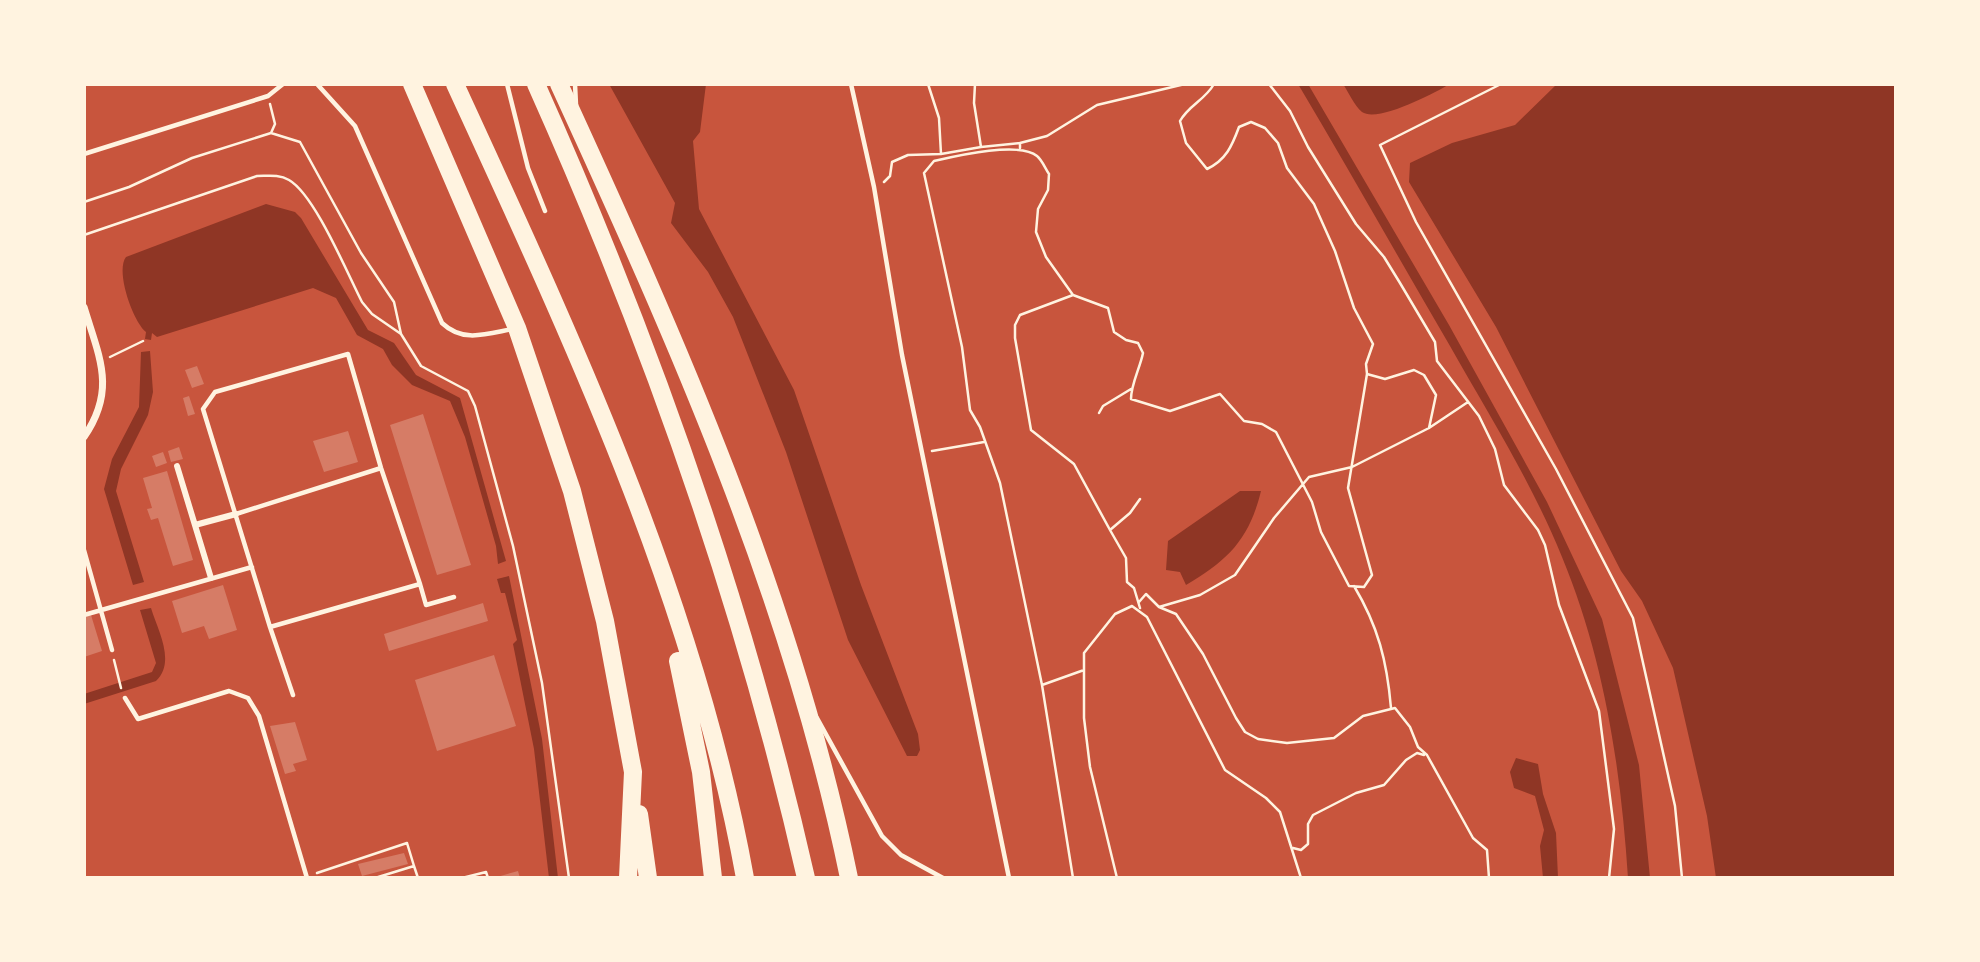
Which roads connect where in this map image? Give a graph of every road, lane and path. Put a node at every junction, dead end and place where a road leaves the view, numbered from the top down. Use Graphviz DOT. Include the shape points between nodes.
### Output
graph roads {
  1 [pos="283,84"];
  2 [pos="317,84"];
  3 [pos="412,84"];
  4 [pos="455,84"];
  5 [pos="507,84"];
  6 [pos="536,84"];
  7 [pos="559,84"];
  8 [pos="575,84"];
  9 [pos="851,84"];
  10 [pos="928,84"];
  11 [pos="975,84"];
  12 [pos="1185,84"];
  13 [pos="1214,84"];
  14 [pos="1269,84"];
  15 [pos="1501,84"];
  16 [pos="268,96"];
  17 [pos="578,124"];
  18 [pos="271,133"];
  19 [pos="1020,146"];
  20 [pos="981,147"];
  21 [pos="84,154"];
  22 [pos="941,154"];
  23 [pos="874,187"];
  24 [pos="84,202"];
  25 [pos="545,211"];
  26 [pos="84,235"];
  27 [pos="1073,295"];
  28 [pos="84,307"];
  29 [pos="517,328"];
  30 [pos="401,334"];
  31 [pos="143,341"];
  32 [pos="101,362"];
  33 [pos="1367,374"];
  34 [pos="1130,389"];
  35 [pos="1468,402"];
  36 [pos="1099,413"];
  37 [pos="1429,428"];
  38 [pos="84,437"];
  39 [pos="984,442"];
  40 [pos="923,453"];
  41 [pos="177,466"];
  42 [pos="1352,467"];
  43 [pos="381,468"];
  44 [pos="1303,484"];
  45 [pos="1140,499"];
  46 [pos="236,514"];
  47 [pos="195,525"];
  48 [pos="646,528"];
  49 [pos="1110,530"];
  50 [pos="84,550"];
  51 [pos="252,567"];
  52 [pos="211,579"];
  53 [pos="420,584"];
  54 [pos="1354,586"];
  55 [pos="454,597"];
  56 [pos="1139,602"];
  57 [pos="1159,607"];
  58 [pos="101,609"];
  59 [pos="1140,611"];
  60 [pos="84,615"];
  61 [pos="270,627"];
  62 [pos="112,650"];
  63 [pos="1084,670"];
  64 [pos="118,680"];
  65 [pos="1042,685"];
  66 [pos="803,691"];
  67 [pos="293,695"];
  68 [pos="125,698"];
  69 [pos="1391,708"];
  70 [pos="1427,755"];
  71 [pos="633,772"];
  72 [pos="1293,848"];
  73 [pos="414,866"];
  74 [pos="307,877"];
  75 [pos="375,878"];
  76 [pos="418,878"];
  77 [pos="462,878"];
  78 [pos="488,878"];
  79 [pos="569,878"];
  80 [pos="628,878"];
  81 [pos="648,878"];
  82 [pos="713,878"];
  83 [pos="746,878"];
  84 [pos="806,878"];
  85 [pos="849,878"];
  86 [pos="943,878"];
  87 [pos="1009,878"];
  88 [pos="1073,878"];
  89 [pos="1117,878"];
  90 [pos="1301,878"];
  91 [pos="1489,878"];
  92 [pos="1609,878"];
  93 [pos="1682,878"];
  1 -- 16 [label="lane"];
  2 -- 29 [label="lane" via="355,126 442,323 453,334 469,337"];
  3 -- 29 [label="highway"];
  4 -- 48 [label="highway" via="598,399"];
  5 -- 25 [label="lane" via="528,167"];
  6 -- 84 [label="highway" via="626,299 681,450 758,691"];
  7 -- 17 [label="highway"];
  8 -- 17 [label="lane"];
  9 -- 23 [label="lane"];
  10 -- 22 [label="path" via="939,118"];
  11 -- 20 [label="path"];
  12 -- 19 [label="path" via="1097,105 1047,136"];
  13 -- 33 [label="path" via="1208,96 1186,110 1180,121 1186,143 1207,169 1221,163 1238,127 1251,122 1265,128 1278,143 1287,168 1314,204 1354,308 1370,335 1373,344"];
  14 -- 35 [label="path" via="1290,111 1356,224 1384,257 1435,342 1437,361"];
  15 -- 93 [label="path" via="1380,145 1416,222 1633,618 1675,806"];
  16 -- 18 [label="path" via="275,124"];
  16 -- 21 [label="lane"];
  17 -- 66 [label="highway" via="703,407 759,554"];
  18 -- 24 [label="path" via="191,158"];
  18 -- 30 [label="path" via="300,142 361,253 394,302"];
  19 -- 20 [label="path"];
  19 -- 27 [label="path" via="1036,155 1049,174 1036,232 1046,257"];
  19 -- 39 [label="path" via="933,161 924,173 962,347 970,410"];
  20 -- 22 [label="path"];
  22 -- 23 [label="path" via="908,155 892,162 889,179"];
  23 -- 40 [label="lane"];
  26 -- 30 [label="path" via="257,176 275,175 290,180 308,198 362,302"];
  27 -- 34 [label="path" via="1108,308 1114,332 1138,343 1143,353"];
  27 -- 49 [label="path" via="1020,316 1015,338 1031,430 1074,464"];
  28 -- 32 [label="street"];
  29 -- 71 [label="highway" via="585,541"];
  30 -- 79 [label="path" via="421,366 468,391 475,406 510,533 542,682"];
  31 -- 32 [label="path"];
  32 -- 38 [label="street" via="102,399"];
  33 -- 37 [label="path" via="1385,379 1414,370 1424,376 1436,395"];
  33 -- 42 [label="path"];
  34 -- 36 [label="path" via="1102,406"];
  34 -- 44 [label="path" via="1130,399 1170,411 1220,394 1244,421 1276,432"];
  35 -- 37 [label="path"];
  35 -- 92 [label="path" via="1494,449 1504,485 1545,545 1559,605 1599,711 1614,829"];
  37 -- 42 [label="path"];
  39 -- 40 [label="path"];
  39 -- 65 [label="path" via="1000,483"];
  40 -- 87 [label="lane"];
  41 -- 47 [label="street"];
  42 -- 44 [label="path" via="1309,477"];
  42 -- 54 [label="path" via="1348,488 1372,576 1364,587"];
  43 -- 46 [label="lane"];
  43 -- 46 [label="lane" via="348,354 215,392 203,409"];
  43 -- 53 [label="lane"];
  44 -- 54 [label="path" via="1342,576"];
  44 -- 57 [label="path" via="1235,575 1200,595"];
  45 -- 49 [label="path"];
  46 -- 47 [label="street"];
  46 -- 51 [label="lane"];
  47 -- 52 [label="street"];
  48 -- 82 [label="highway" via="686,691"];
  48 -- 83 [label="highway" via="710,725"];
  49 -- 56 [label="path" via="1126,558 1127,582"];
  50 -- 58 [label="lane"];
  51 -- 52 [label="lane"];
  51 -- 61 [label="lane"];
  52 -- 58 [label="lane"];
  53 -- 55 [label="lane" via="426,605"];
  53 -- 61 [label="lane"];
  54 -- 69 [label="path" via="1373,618"];
  56 -- 57 [label="path" via="1146,594"];
  56 -- 59 [label="path"];
  57 -- 69 [label="path" via="1176,614 1245,732 1258,739 1287,743 1334,738 1363,716"];
  58 -- 60 [label="lane"];
  58 -- 62 [label="lane"];
  59 -- 63 [label="path" via="1132,606 1115,614 1084,653"];
  59 -- 72 [label="path" via="1225,770 1280,812"];
  61 -- 67 [label="lane"];
  62 -- 64 [label="path"];
  63 -- 65 [label="path"];
  63 -- 89 [label="path" via="1090,766"];
  65 -- 88 [label="path"];
  66 -- 85 [label="highway"];
  66 -- 86 [label="lane" via="882,835 901,855"];
  68 -- 74 [label="lane" via="138,719 229,691 248,698 258,716"];
  69 -- 70 [label="path" via="1410,727 1418,747"];
  70 -- 72 [label="path" via="1417,753 1406,760 1384,785 1356,793 1313,815 1308,844 1301,850"];
  70 -- 91 [label="path" via="1473,838 1488,850"];
  71 -- 80 [label="highway"];
  71 -- 81 [label="highway"];
  72 -- 90 [label="path"];
  73 -- 74 [label="path" via="407,843"];
  73 -- 75 [label="path"];
  73 -- 76 [label="path"];
  77 -- 78 [label="path" via="486,872"];
}
